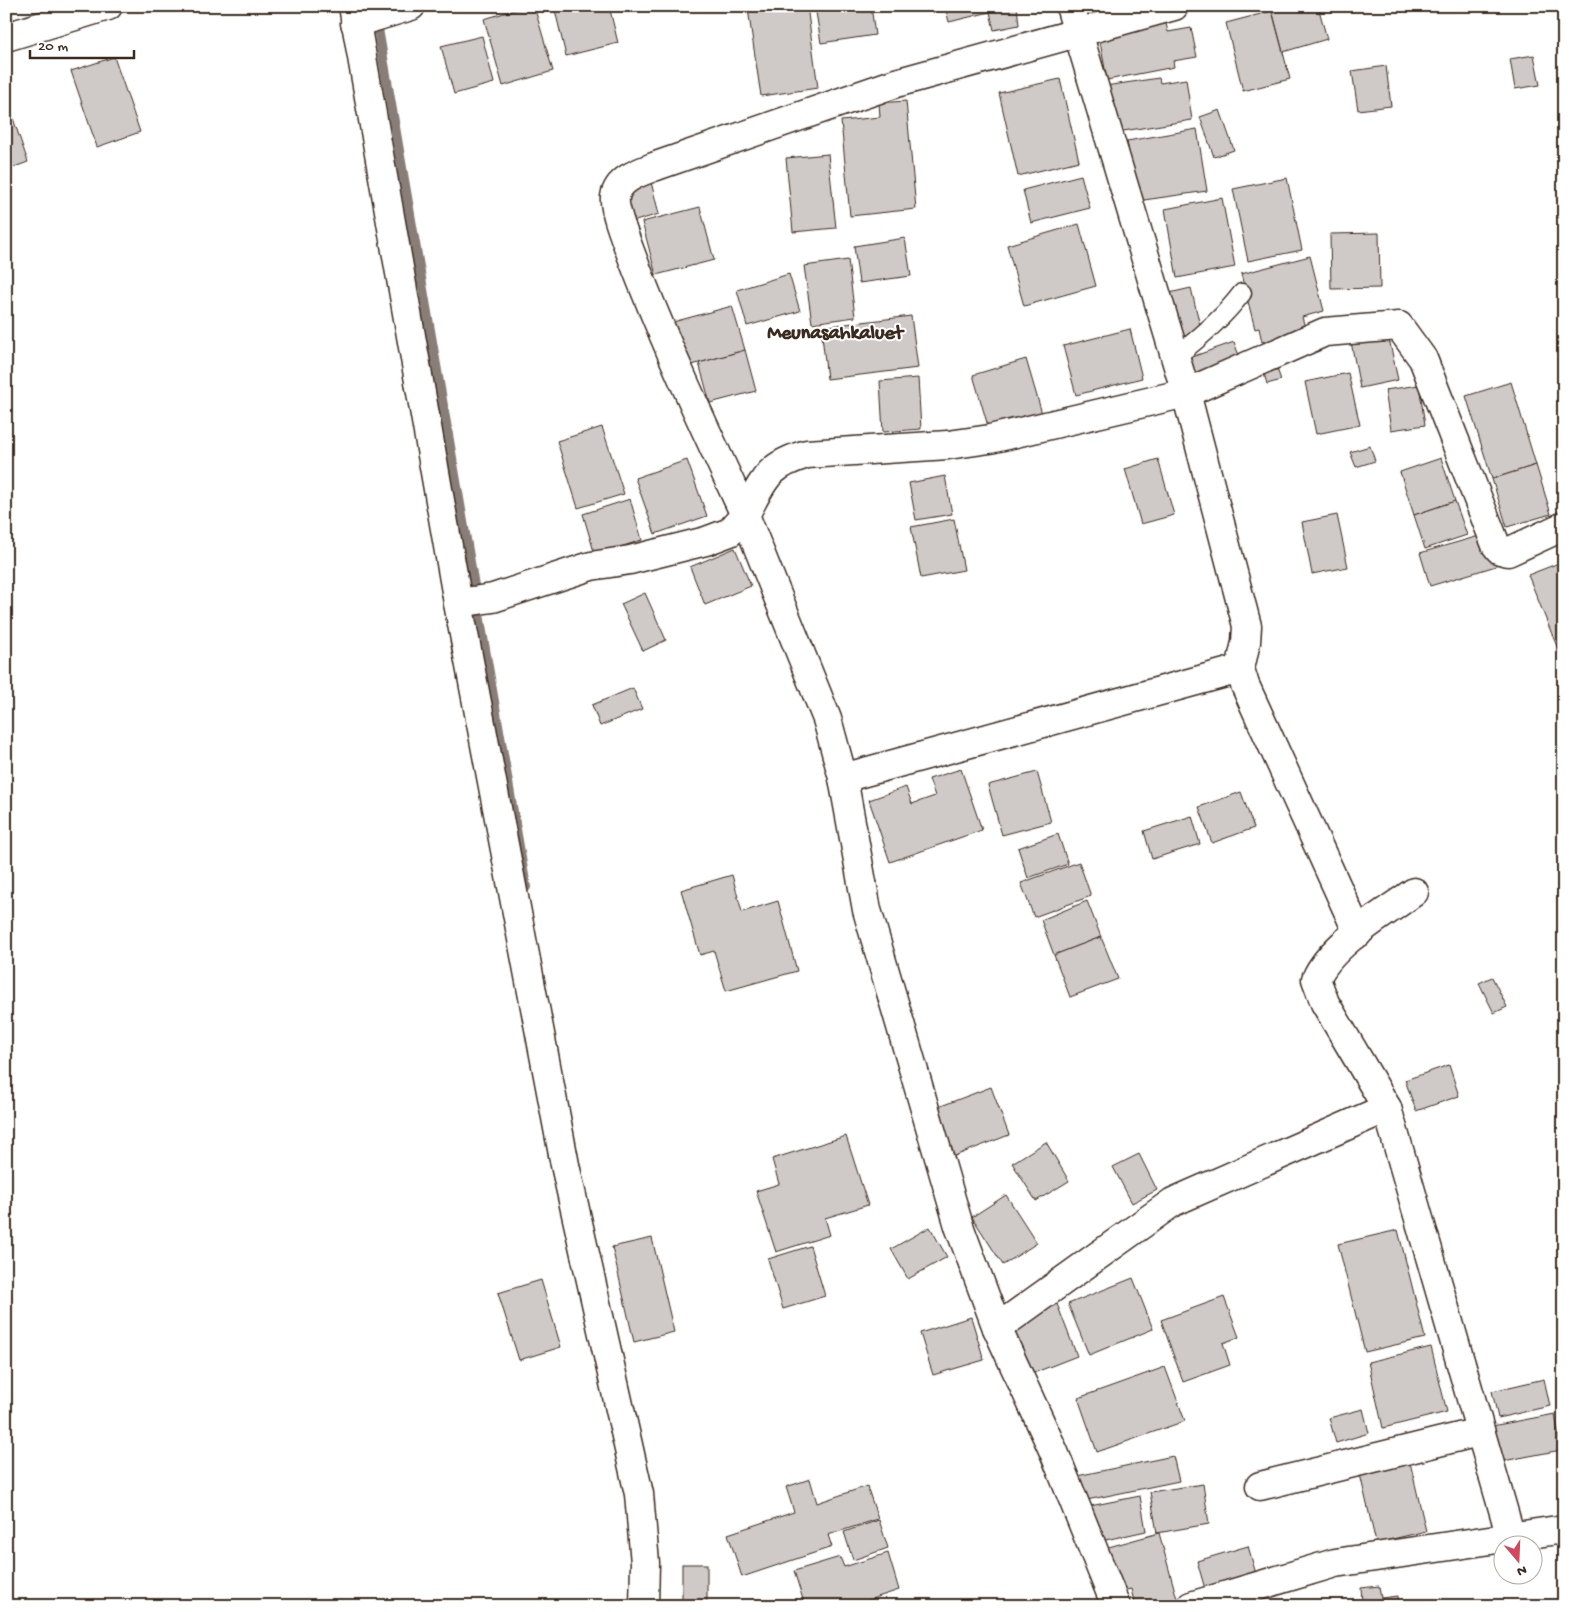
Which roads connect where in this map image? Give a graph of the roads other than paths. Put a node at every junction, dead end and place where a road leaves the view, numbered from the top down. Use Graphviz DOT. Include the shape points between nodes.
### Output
graph roads {
  1 [pos="108,6"];
  2 [pos="1070,6"];
  3 [pos="1174,6"];
  4 [pos="376,13"];
  5 [pos="1078,32"];
  6 [pos="6,38"];
  7 [pos="1242,293"];
  8 [pos="1175,357"];
  9 [pos="1186,394"];
  10 [pos="745,515"];
  11 [pos="1564,526"];
  12 [pos="473,601"];
  13 [pos="1240,668"];
  14 [pos="843,778"];
  15 [pos="1414,892"];
  16 [pos="1358,933"];
  17 [pos="1387,1108"];
  18 [pos="997,1328"];
  19 [pos="1479,1432"];
  20 [pos="1260,1486"];
  21 [pos="1564,1529"];
  22 [pos="1510,1534"];
  23 [pos="1531,1534"];
  24 [pos="1492,1540"];
  25 [pos="644,1606"];
  26 [pos="1116,1606"];
  27 [pos="1191,1606"];
  1 -- 6 [label="street"];
  2 -- 5 [label="street"];
  3 -- 5 [label="street"];
  4 -- 12 [label="street"];
  5 -- 8 [label="street"];
  5 -- 10 [label="street" via="896,83 659,165 631,176 620,186 614,197 622,229 665,341"];
  7 -- 8 [label="lane" via="1200,338"];
  8 -- 9 [label="street"];
  9 -- 10 [label="street" via="982,440 800,456 786,460 768,473"];
  9 -- 11 [label="street" via="1325,332 1399,326 1423,359 1500,550 1508,552"];
  9 -- 13 [label="street" via="1247,626"];
  10 -- 12 [label="street" via="730,532 706,541 591,566"];
  10 -- 14 [label="street" via="828,719"];
  12 -- 25 [label="street" via="565,1165 639,1494 645,1563"];
  13 -- 14 [label="street"];
  13 -- 16 [label="street"];
  14 -- 18 [label="street" via="867,910 959,1226"];
  15 -- 16 [label="street"];
  16 -- 17 [label="street" via="1322,966 1316,979 1325,1003"];
  17 -- 18 [label="street" via="1173,1202"];
  17 -- 19 [label="street"];
  18 -- 26 [label="street" via="1054,1452"];
  19 -- 20 [label="street"];
  19 -- 22 [label="street"];
  21 -- 23 [label="street"];
  24 -- 27 [label="street" via="1335,1563"];
}
